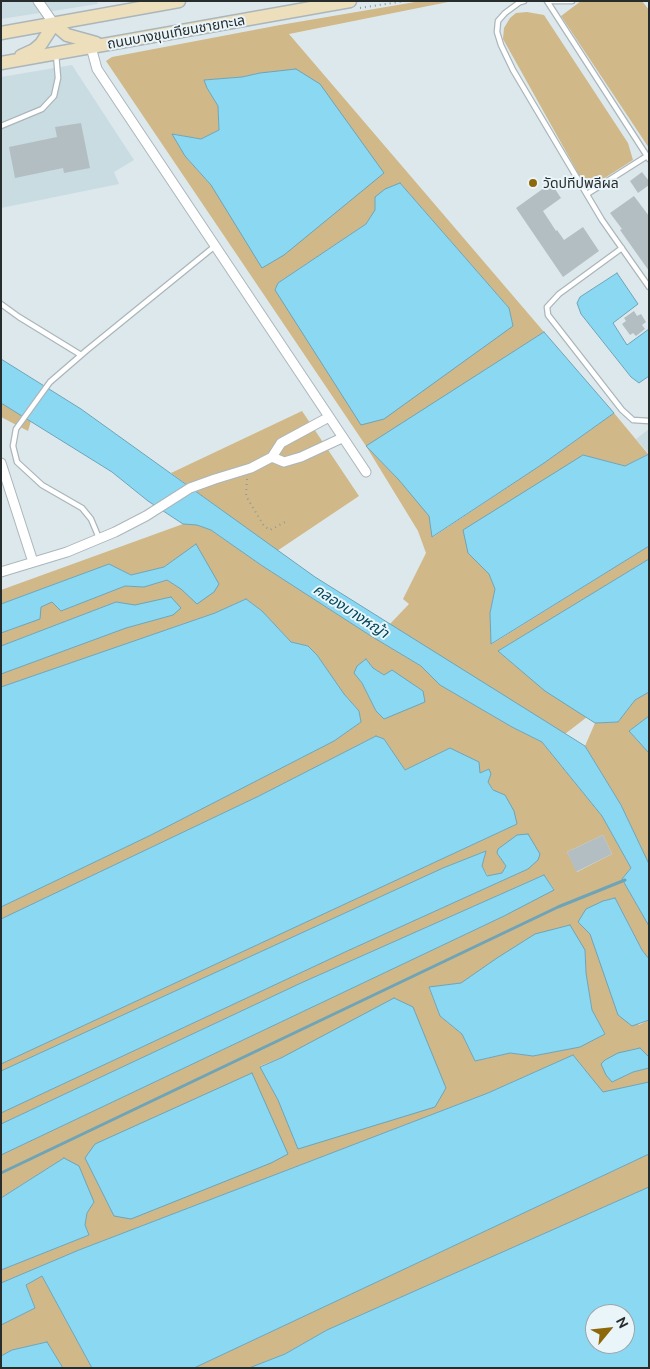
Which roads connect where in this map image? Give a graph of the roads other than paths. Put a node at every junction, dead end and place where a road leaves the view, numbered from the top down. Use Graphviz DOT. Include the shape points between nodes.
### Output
graph roads {
  1 [pos="38,1"];
  2 [pos="178,1"];
  3 [pos="350,1"];
  4 [pos="524,1"];
  5 [pos="547,1"];
  6 [pos="572,1"];
  7 [pos="54,24"];
  8 [pos="1,33"];
  9 [pos="97,46"];
  10 [pos="55,53"];
  11 [pos="3,63"];
  12 [pos="1,126"];
  13 [pos="648,157"];
  14 [pos="587,194"];
  15 [pos="215,246"];
  16 [pos="622,248"];
  17 [pos="649,287"];
  18 [pos="1,304"];
  19 [pos="81,355"];
  20 [pos="329,417"];
  21 [pos="649,420"];
  22 [pos="342,438"];
  23 [pos="272,457"];
  24 [pos="1,463"];
  25 [pos="366,472"];
  26 [pos="99,538"];
  27 [pos="33,562"];
  28 [pos="1,572"];
  1 -- 7 [label="street"];
  2 -- 7 [label="main road"];
  3 -- 9 [label="main road, ถนนบางขุนเทียนชายทะเล"];
  4 -- 14 [label="lane" via="498,21 501,45"];
  5 -- 6 [label="lane"];
  5 -- 13 [label="lane"];
  7 -- 8 [label="main road"];
  7 -- 9 [label="main road" via="68,35"];
  7 -- 11 [label="main road" via="34,50"];
  9 -- 10 [label="main road, ถนนบางขุนเทียนชายทะเล"];
  9 -- 15 [label="street" via="97,69"];
  10 -- 11 [label="main road, ถนนบางขุนเทียนชายทะเล"];
  10 -- 12 [label="lane" via="58,78 54,96 42,109"];
  13 -- 14 [label="lane"];
  14 -- 16 [label="lane"];
  15 -- 19 [label="lane"];
  15 -- 20 [label="street"];
  16 -- 17 [label="lane"];
  16 -- 21 [label="lane" via="555,298 547,307 548,315 622,410 633,420"];
  18 -- 19 [label="lane"];
  19 -- 26 [label="lane" via="49,384 16,429 13,446 17,462 42,485 82,508"];
  20 -- 22 [label="street"];
  20 -- 23 [label="street" via="281,443"];
  22 -- 23 [label="street" via="284,462"];
  22 -- 25 [label="street"];
  23 -- 26 [label="street" via="190,488 146,516"];
  24 -- 27 [label="street"];
  26 -- 27 [label="street"];
  27 -- 28 [label="street"];
}
